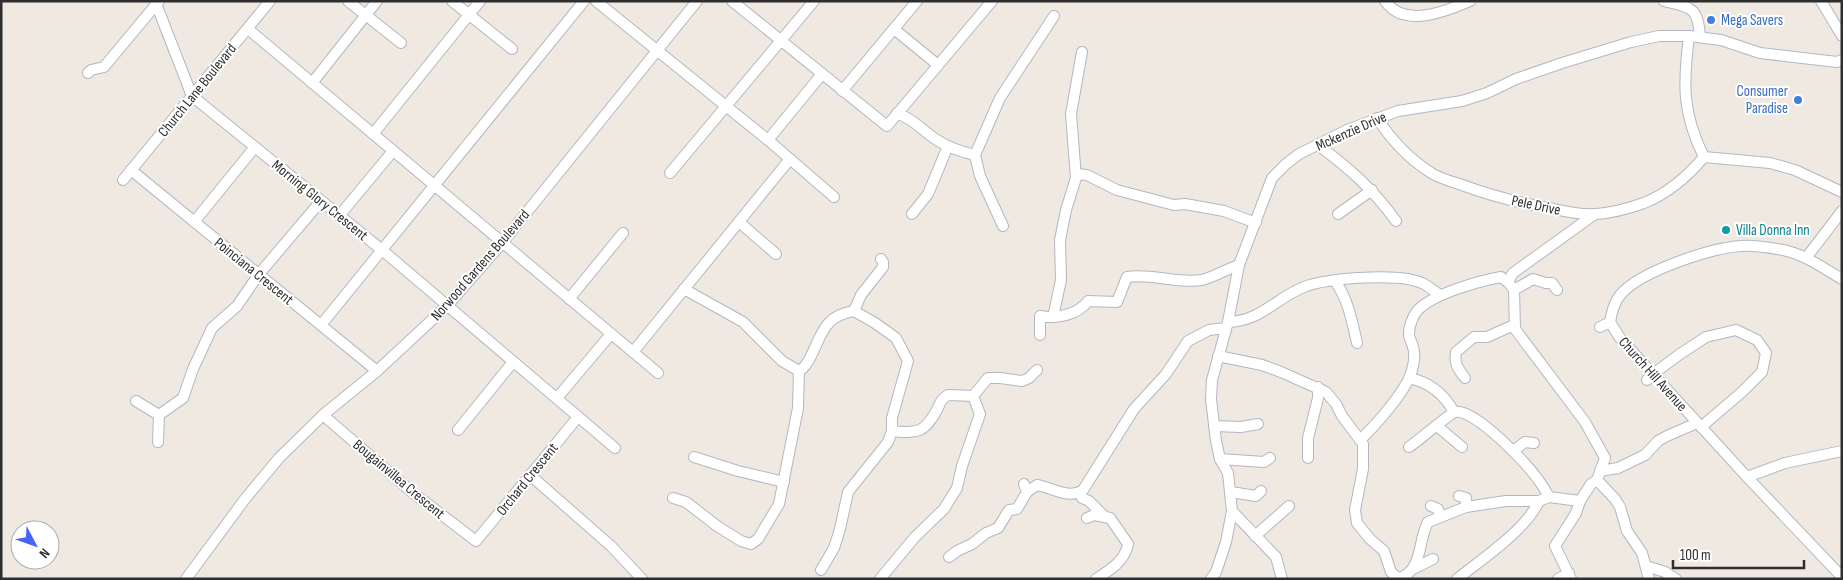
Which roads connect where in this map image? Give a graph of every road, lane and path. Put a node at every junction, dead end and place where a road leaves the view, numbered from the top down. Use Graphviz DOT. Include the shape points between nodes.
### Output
graph roads {
  1 [pos="270,1"];
  2 [pos="348,1"];
  3 [pos="377,1"];
  4 [pos="452,1"];
  5 [pos="480,1"];
  6 [pos="584,1"];
  7 [pos="596,1"];
  8 [pos="697,1"];
  9 [pos="732,1"];
  10 [pos="814,1"];
  11 [pos="917,1"];
  12 [pos="1385,1"];
  13 [pos="1470,1"];
  14 [pos="1664,1"];
  15 [pos="1821,1"];
  16 [pos="157,2"];
  17 [pos="991,2"];
  18 [pos="366,15"];
  19 [pos="469,15"];
  20 [pos="1054,16"];
  21 [pos="248,29"];
  22 [pos="894,30"];
  23 [pos="1842,36"];
  24 [pos="1694,37"];
  25 [pos="781,41"];
  26 [pos="401,43"];
  27 [pos="512,49"];
  28 [pos="658,50"];
  29 [pos="1082,52"];
  30 [pos="1840,63"];
  31 [pos="938,65"];
  32 [pos="88,73"];
  33 [pos="822,74"];
  34 [pos="312,82"];
  35 [pos="842,91"];
  36 [pos="192,96"];
  37 [pos="726,106"];
  38 [pos="897,113"];
  39 [pos="1377,118"];
  40 [pos="373,134"];
  41 [pos="768,140"];
  42 [pos="1318,145"];
  43 [pos="948,146"];
  44 [pos="255,147"];
  45 [pos="393,151"];
  46 [pos="975,155"];
  47 [pos="1704,157"];
  48 [pos="790,159"];
  49 [pos="131,170"];
  50 [pos="670,172"];
  51 [pos="1076,174"];
  52 [pos="123,180"];
  53 [pos="434,186"];
  54 [pos="1372,190"];
  55 [pos="1842,192"];
  56 [pos="834,197"];
  57 [pos="321,201"];
  58 [pos="1842,211"];
  59 [pos="912,214"];
  60 [pos="1338,214"];
  61 [pos="1595,214"];
  62 [pos="340,216"];
  63 [pos="1396,221"];
  64 [pos="194,222"];
  65 [pos="739,222"];
  66 [pos="1256,223"];
  67 [pos="1003,226"];
  68 [pos="622,233"];
  69 [pos="502,243"];
  70 [pos="382,250"];
  71 [pos="776,254"];
  72 [pos="881,258"];
  73 [pos="1806,258"];
  74 [pos="1239,265"];
  75 [pos="259,274"];
  76 [pos="1842,279"];
  77 [pos="1335,281"];
  78 [pos="1511,286"];
  79 [pos="684,289"];
  80 [pos="1557,290"];
  81 [pos="1440,295"];
  82 [pos="569,299"];
  83 [pos="447,306"];
  84 [pos="854,311"];
  85 [pos="1053,317"];
  86 [pos="1610,322"];
  87 [pos="321,325"];
  88 [pos="1227,325"];
  89 [pos="1514,325"];
  90 [pos="1600,327"];
  91 [pos="611,334"];
  92 [pos="1040,335"];
  93 [pos="1357,343"];
  94 [pos="633,352"];
  95 [pos="1218,356"];
  96 [pos="513,362"];
  97 [pos="1037,370"];
  98 [pos="377,371"];
  99 [pos="799,371"];
  100 [pos="658,373"];
  101 [pos="1650,377"];
  102 [pos="1409,378"];
  103 [pos="1465,378"];
  104 [pos="1318,387"];
  105 [pos="973,396"];
  106 [pos="557,398"];
  107 [pos="136,401"];
  108 [pos="1454,412"];
  109 [pos="159,415"];
  110 [pos="323,415"];
  111 [pos="578,417"];
  112 [pos="1258,424"];
  113 [pos="1699,425"];
  114 [pos="1214,426"];
  115 [pos="1437,426"];
  116 [pos="458,430"];
  117 [pos="892,431"];
  118 [pos="1360,440"];
  119 [pos="158,442"];
  120 [pos="1534,443"];
  121 [pos="1409,447"];
  122 [pos="1462,447"];
  123 [pos="615,448"];
  124 [pos="1513,451"];
  125 [pos="1842,451"];
  126 [pos="694,457"];
  127 [pos="1270,458"];
  128 [pos="1308,458"];
  129 [pos="1220,459"];
  130 [pos="530,475"];
  131 [pos="1598,476"];
  132 [pos="1747,477"];
  133 [pos="784,482"];
  134 [pos="1261,491"];
  135 [pos="1231,492"];
  136 [pos="1079,493"];
  137 [pos="1459,496"];
  138 [pos="673,498"];
  139 [pos="1544,499"];
  140 [pos="1580,501"];
  141 [pos="1289,506"];
  142 [pos="1431,506"];
  143 [pos="1466,507"];
  144 [pos="1232,510"];
  145 [pos="1104,516"];
  146 [pos="1440,517"];
  147 [pos="1088,518"];
  148 [pos="1255,536"];
  149 [pos="476,541"];
  150 [pos="949,557"];
  151 [pos="1433,559"];
  152 [pos="1646,566"];
  153 [pos="1413,569"];
  154 [pos="821,570"];
  155 [pos="1570,576"];
  156 [pos="1842,577"];
  157 [pos="186,579"];
  158 [pos="642,579"];
  159 [pos="880,579"];
  160 [pos="1096,579"];
  161 [pos="1212,579"];
  162 [pos="1282,579"];
  163 [pos="1399,579"];
  164 [pos="1457,579"];
  165 [pos="1558,579"];
  166 [pos="1649,579"];
  167 [pos="1676,579"];
  1 -- 21 [label="street, Church Lane Boulevard"];
  2 -- 18 [label="street"];
  3 -- 18 [label="street"];
  4 -- 19 [label="street"];
  5 -- 19 [label="street"];
  6 -- 53 [label="street"];
  7 -- 28 [label="street"];
  8 -- 28 [label="street, Norwood Gardens Boulevard"];
  9 -- 25 [label="street"];
  10 -- 25 [label="street"];
  11 -- 22 [label="street"];
  12 -- 13 [label="street" via="1405,15 1426,16"];
  14 -- 24 [label="street" via="1694,12 1699,22"];
  15 -- 23 [label="street"];
  16 -- 32 [label="street" via="104,67"];
  16 -- 36 [label="street"];
  17 -- 31 [label="street"];
  18 -- 26 [label="street"];
  18 -- 34 [label="street"];
  19 -- 27 [label="street"];
  19 -- 40 [label="street"];
  20 -- 46 [label="street" via="1000,98"];
  21 -- 34 [label="street"];
  21 -- 36 [label="street, Church Lane Boulevard"];
  22 -- 31 [label="street"];
  22 -- 35 [label="street"];
  24 -- 30 [label="street, Mckenzie Drive" via="1721,40 1760,53"];
  24 -- 39 [label="street, Mckenzie Drive" via="1659,36 1631,42 1516,79 1462,101 1398,111"];
  24 -- 47 [label="street" via="1685,67 1685,91 1688,117"];
  25 -- 33 [label="street"];
  25 -- 37 [label="street"];
  28 -- 37 [label="street"];
  28 -- 69 [label="street, Norwood Gardens Boulevard"];
  29 -- 51 [label="street" via="1071,114"];
  31 -- 38 [label="street"];
  33 -- 35 [label="street"];
  33 -- 41 [label="street"];
  34 -- 40 [label="street"];
  35 -- 38 [label="street" via="887,126"];
  36 -- 44 [label="street, Morning Glory Crescent"];
  36 -- 49 [label="street, Church Lane Boulevard"];
  37 -- 41 [label="street"];
  37 -- 50 [label="street"];
  38 -- 43 [label="street" via="912,119 937,141"];
  39 -- 42 [label="street, Mckenzie Drive"];
  39 -- 61 [label="street, Pele Drive" via="1407,155 1435,176 1525,204"];
  40 -- 45 [label="street"];
  41 -- 48 [label="street"];
  42 -- 54 [label="street"];
  42 -- 66 [label="street, Mckenzie Drive" via="1299,154 1272,178"];
  43 -- 46 [label="street"];
  43 -- 59 [label="street" via="928,194"];
  44 -- 57 [label="street, Morning Glory Crescent"];
  44 -- 64 [label="street"];
  45 -- 53 [label="street"];
  45 -- 62 [label="street"];
  46 -- 67 [label="street" via="980,176"];
  47 -- 55 [label="street" via="1770,163 1795,170"];
  47 -- 61 [label="street, Pele Drive" via="1669,191 1644,203"];
  48 -- 56 [label="street"];
  48 -- 65 [label="street"];
  49 -- 52 [label="street, Church Lane Boulevard"];
  49 -- 64 [label="street, Poinciana Crescent"];
  51 -- 66 [label="street" via="1086,175 1117,190 1174,205 1224,211"];
  51 -- 85 [label="street" via="1060,240 1061,280"];
  53 -- 69 [label="street"];
  53 -- 70 [label="street"];
  54 -- 60 [label="street"];
  54 -- 63 [label="street"];
  57 -- 62 [label="street, Morning Glory Crescent"];
  57 -- 75 [label="street"];
  58 -- 73 [label="street"];
  61 -- 78 [label="street" via="1513,273"];
  62 -- 70 [label="street, Morning Glory Crescent"];
  64 -- 75 [label="street, Poinciana Crescent"];
  65 -- 71 [label="street"];
  65 -- 79 [label="street"];
  66 -- 74 [label="street, Mckenzie Drive"];
  68 -- 82 [label="street"];
  69 -- 82 [label="street"];
  69 -- 83 [label="street, Norwood Gardens Boulevard"];
  70 -- 83 [label="street, Morning Glory Crescent"];
  70 -- 87 [label="street"];
  72 -- 84 [label="street" via="883,267 861,295"];
  73 -- 76 [label="street, Church Hill Avenue"];
  73 -- 86 [label="street, Church Hill Avenue" via="1784,250 1742,246 1704,253 1667,266 1630,285 1620,295"];
  74 -- 85 [label="street" via="1202,280 1141,274 1127,277 1117,302 1088,301 1082,310"];
  74 -- 88 [label="street, Mckenzie Drive"];
  75 -- 87 [label="street, Poinciana Crescent"];
  75 -- 109 [label="street" via="237,306 212,328 183,398"];
  77 -- 81 [label="street" via="1390,276 1424,283"];
  77 -- 88 [label="street" via="1304,287 1246,320"];
  77 -- 93 [label="street" via="1348,307"];
  78 -- 80 [label="street" via="1533,279 1552,284"];
  78 -- 81 [label="street" via="1501,277"];
  78 -- 89 [label="street"];
  79 -- 94 [label="street"];
  79 -- 99 [label="street" via="743,322 782,361"];
  81 -- 102 [label="street" via="1417,311 1413,319 1408,334 1414,349"];
  82 -- 91 [label="street"];
  83 -- 96 [label="street, Morning Glory Crescent"];
  83 -- 98 [label="street, Norwood Gardens Boulevard"];
  84 -- 99 [label="street" via="840,313 826,324 808,362"];
  84 -- 117 [label="street" via="896,338 908,361 892,418"];
  85 -- 92 [label="street" via="1040,316"];
  86 -- 90 [label="street"];
  86 -- 101 [label="street, Church Hill Avenue"];
  87 -- 98 [label="street, Poinciana Crescent"];
  88 -- 95 [label="street, Mckenzie Drive"];
  88 -- 136 [label="street" via="1188,341 1166,374 1134,409 1086,487"];
  89 -- 103 [label="street" via="1487,337 1474,337 1456,352 1454,361"];
  89 -- 131 [label="street" via="1566,405 1585,422 1605,458"];
  91 -- 94 [label="street"];
  91 -- 106 [label="street"];
  94 -- 100 [label="street"];
  95 -- 104 [label="street" via="1262,365"];
  95 -- 114 [label="street, Mckenzie Drive" via="1212,380"];
  96 -- 106 [label="street, Morning Glory Crescent"];
  96 -- 116 [label="street"];
  97 -- 105 [label="street" via="1022,381 988,378"];
  98 -- 110 [label="street, Norwood Gardens Boulevard"];
  99 -- 133 [label="street" via="798,408"];
  101 -- 113 [label="street, Church Hill Avenue"];
  101 -- 113 [label="street" via="1706,338 1736,330 1757,340 1766,353 1762,372"];
  102 -- 108 [label="street" via="1423,381 1448,401"];
  102 -- 118 [label="street" via="1376,425"];
  104 -- 118 [label="street" via="1336,404"];
  104 -- 128 [label="street" via="1308,438"];
  105 -- 117 [label="street" via="948,395 925,428"];
  105 -- 159 [label="street" via="980,414 957,488 944,509 915,537"];
  106 -- 111 [label="street, Morning Glory Crescent"];
  107 -- 109 [label="street"];
  108 -- 115 [label="street"];
  108 -- 124 [label="street" via="1466,412"];
  109 -- 119 [label="street"];
  110 -- 149 [label="street, Bougainvillea Crescent" via="412,492"];
  110 -- 157 [label="street, Norwood Gardens Boulevard" via="279,458"];
  111 -- 123 [label="street, Morning Glory Crescent"];
  111 -- 130 [label="street, Orchard Crescent"];
  112 -- 114 [label="street"];
  113 -- 131 [label="street" via="1658,441 1645,455"];
  113 -- 132 [label="street, Church Hill Avenue"];
  114 -- 129 [label="street, Mckenzie Drive"];
  115 -- 121 [label="street"];
  115 -- 122 [label="street"];
  117 -- 154 [label="street" via="888,442 848,492 834,548"];
  118 -- 163 [label="street" via="1363,444 1363,469 1355,510 1357,523 1384,551 1391,572"];
  120 -- 124 [label="street" via="1525,442"];
  124 -- 139 [label="street" via="1540,481"];
  125 -- 132 [label="street" via="1785,462"];
  126 -- 133 [label="street"];
  127 -- 129 [label="street" via="1264,462"];
  129 -- 135 [label="street, Mckenzie Drive" via="1228,473"];
  130 -- 149 [label="street, Orchard Crescent"];
  130 -- 158 [label="street" via="611,546"];
  131 -- 140 [label="street"];
  131 -- 152 [label="street" via="1618,504"];
  132 -- 156 [label="street, Church Hill Avenue"];
  133 -- 138 [label="street" via="779,504 769,523 758,540 751,544 741,542 686,502"];
  134 -- 135 [label="street" via="1256,496"];
  135 -- 144 [label="street, Mckenzie Drive"];
  136 -- 145 [label="street"];
  136 -- 150 [label="street" via="1059,492 1037,485 1025,488 1017,509 1009,510 998,528"];
  137 -- 143 [label="street" via="1466,498"];
  139 -- 140 [label="street"];
  139 -- 143 [label="street"];
  139 -- 164 [label="street" via="1523,525"];
  140 -- 155 [label="street" via="1555,546"];
  141 -- 148 [label="street"];
  142 -- 146 [label="street" via="1438,509"];
  143 -- 146 [label="street"];
  144 -- 148 [label="street"];
  144 -- 161 [label="street, Mckenzie Drive" via="1226,542"];
  145 -- 147 [label="street"];
  145 -- 160 [label="street" via="1113,521 1128,544 1127,552"];
  146 -- 153 [label="street" via="1428,522"];
  148 -- 162 [label="street" via="1276,557"];
  151 -- 153 [label="street"];
  152 -- 166 [label="street"];
  152 -- 167 [label="street"];
  153 -- 163 [label="street"];
  155 -- 165 [label="street"];
}
